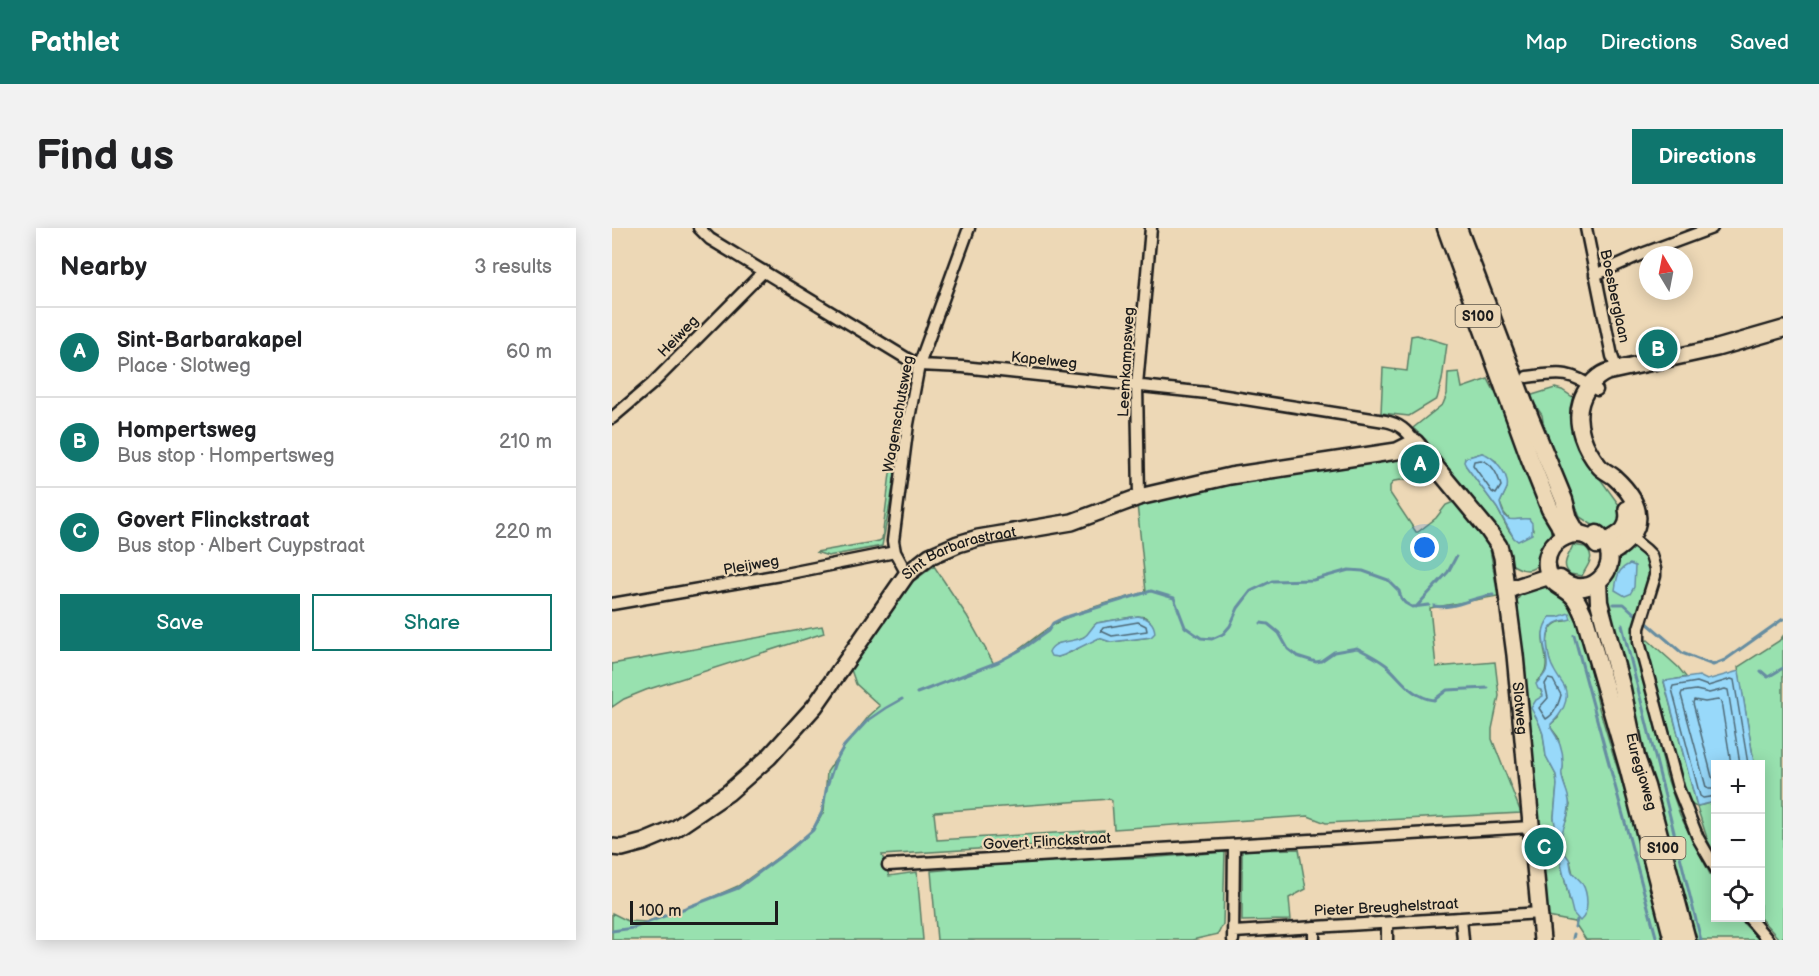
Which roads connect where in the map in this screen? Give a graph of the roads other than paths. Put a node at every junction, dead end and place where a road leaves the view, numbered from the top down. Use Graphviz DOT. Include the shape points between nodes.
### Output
graph roads {
  1 [pos="699,228"];
  2 [pos="969,228"];
  3 [pos="1151,228"];
  4 [pos="1446,228"];
  5 [pos="1458,228"];
  6 [pos="1586,228"];
  7 [pos="1712,228"];
  8 [pos="764,271"];
  9 [pos="1595,275"];
  10 [pos="1783,329"];
  11 [pos="919,365"];
  12 [pos="1617,370"];
  13 [pos="1527,377"];
  14 [pos="1137,385"];
  15 [pos="1594,388"];
  16 [pos="612,418"];
  17 [pos="1415,442"];
  18 [pos="1139,497"];
  19 [pos="1557,504"];
  20 [pos="1571,534"];
  21 [pos="1627,535"];
  22 [pos="1604,547"];
  23 [pos="894,552"];
  24 [pos="1551,573"];
  25 [pos="907,574"];
  26 [pos="1507,585"];
  27 [pos="1584,587"];
  28 [pos="612,604"];
  29 [pos="1531,827"];
  30 [pos="1234,845"];
  31 [pos="612,847"];
  32 [pos="888,865"];
  33 [pos="1715,868"];
  34 [pos="1540,913"];
  35 [pos="1461,918"];
  36 [pos="1387,922"];
  37 [pos="1752,922"];
  38 [pos="1314,927"];
  39 [pos="1234,936"];
  40 [pos="1314,940"];
  41 [pos="1387,940"];
  42 [pos="1462,940"];
  43 [pos="1542,940"];
  44 [pos="1673,940"];
  45 [pos="1687,940"];
  46 [pos="1768,940"];
  1 -- 8 [label="street, Kapelweg" via="710,239"];
  2 -- 11 [label="street, Wagenschutsweg"];
  3 -- 14 [label="street, Leemkampsweg"];
  4 -- 19 [label="main road, S100" via="1530,459"];
  5 -- 19 [label="main road, S100" via="1524,402"];
  6 -- 9 [label="street, Boesberglaan"];
  7 -- 9 [label="street"];
  8 -- 11 [label="street, Kapelweg"];
  8 -- 16 [label="street, Heiweg" via="652,384"];
  9 -- 12 [label="street, Boesberglaan"];
  10 -- 12 [label="street"];
  11 -- 14 [label="street, Kapelweg"];
  11 -- 23 [label="street, Wagenschutsweg" via="899,489"];
  12 -- 15 [label="street" via="1597,378"];
  13 -- 15 [label="street" via="1568,374"];
  14 -- 17 [label="street, Kapelweg" via="1384,420 1403,427"];
  14 -- 18 [label="street, Leemkampsweg"];
  15 -- 21 [label="street" via="1582,399 1578,421 1591,455 1626,507"];
  17 -- 18 [label="street, Sint Barbarastraat" via="1397,451 1230,476"];
  17 -- 26 [label="street, Slotweg" via="1496,541"];
  18 -- 25 [label="street, Sint Barbarastraat" via="1072,522 957,544 924,559"];
  19 -- 20 [label="main road, S100"];
  19 -- 20 [label="main road, S100" via="1576,518"];
  20 -- 22 [label="main road" via="1595,532"];
  20 -- 24 [label="main road" via="1551,547"];
  21 -- 22 [label="street"];
  21 -- 33 [label="street" via="1651,555 1655,569 1639,642 1678,788 1698,838"];
  22 -- 27 [label="main road" via="1601,562"];
  23 -- 25 [label="street"];
  23 -- 28 [label="street, Pleijweg"];
  24 -- 26 [label="street"];
  24 -- 27 [label="main road" via="1556,585"];
  25 -- 31 [label="street, Sint Barbarastraat" via="815,706 769,757 728,793 675,829 644,842"];
  26 -- 29 [label="street, Slotweg"];
  27 -- 44 [label="main road, Euregioweg / S100" via="1574,597 1585,618"];
  27 -- 45 [label="main road, Euregioweg / S100" via="1599,602 1636,757"];
  29 -- 30 [label="street, Govert Flinckstraat"];
  29 -- 34 [label="street, Slotweg"];
  30 -- 32 [label="street, Govert Flinckstraat"];
  30 -- 39 [label="street"];
  34 -- 35 [label="street, Pieter Breughelstraat"];
  34 -- 43 [label="street, Slotweg"];
  35 -- 36 [label="street, Pieter Breughelstraat"];
  35 -- 42 [label="street"];
  36 -- 38 [label="street, Pieter Breughelstraat"];
  36 -- 41 [label="street"];
  37 -- 46 [label="street"];
  38 -- 39 [label="street, Pieter Breughelstraat"];
  38 -- 40 [label="street"];
}
